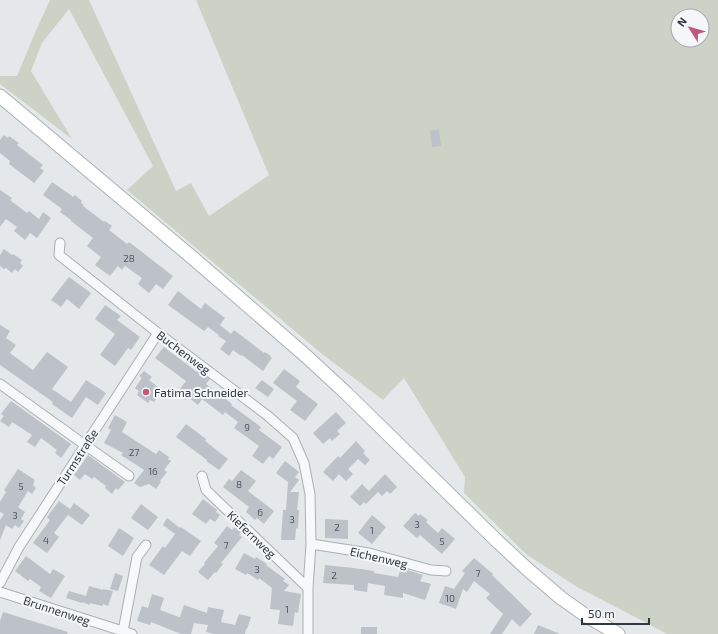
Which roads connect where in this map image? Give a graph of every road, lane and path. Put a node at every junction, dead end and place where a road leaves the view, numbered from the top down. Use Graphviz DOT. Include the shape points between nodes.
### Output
graph roads {
  1 [pos="0,96"];
  2 [pos="60,243"];
  3 [pos="158,334"];
  4 [pos="0,384"];
  5 [pos="85,445"];
  6 [pos="129,476"];
  7 [pos="202,476"];
  8 [pos="311,544"];
  9 [pos="146,545"];
  10 [pos="446,571"];
  11 [pos="0,583"];
  12 [pos="308,588"];
  13 [pos="0,592"];
  14 [pos="117,631"];
  15 [pos="132,634"];
  16 [pos="308,634"];
  17 [pos="618,634"];
  1 -- 17 [label="main road" via="194,258 300,351 526,568 561,598"];
  2 -- 3 [label="street, Buchenweg" via="59,255"];
  3 -- 5 [label="street, Turmstraße"];
  3 -- 8 [label="street, Buchenweg" via="268,416 293,438 304,463 310,494"];
  4 -- 5 [label="street"];
  5 -- 6 [label="street"];
  5 -- 11 [label="street, Turmstraße" via="19,547"];
  7 -- 12 [label="street, Kiefernweg" via="206,490"];
  8 -- 10 [label="street, Eichenweg" via="369,553 431,570"];
  8 -- 12 [label="street, Buchenweg"];
  9 -- 14 [label="street" via="137,557"];
  12 -- 16 [label="street, Buchenweg"];
  13 -- 14 [label="street, Brunnenweg"];
  14 -- 15 [label="street, Brunnenweg"];
}
